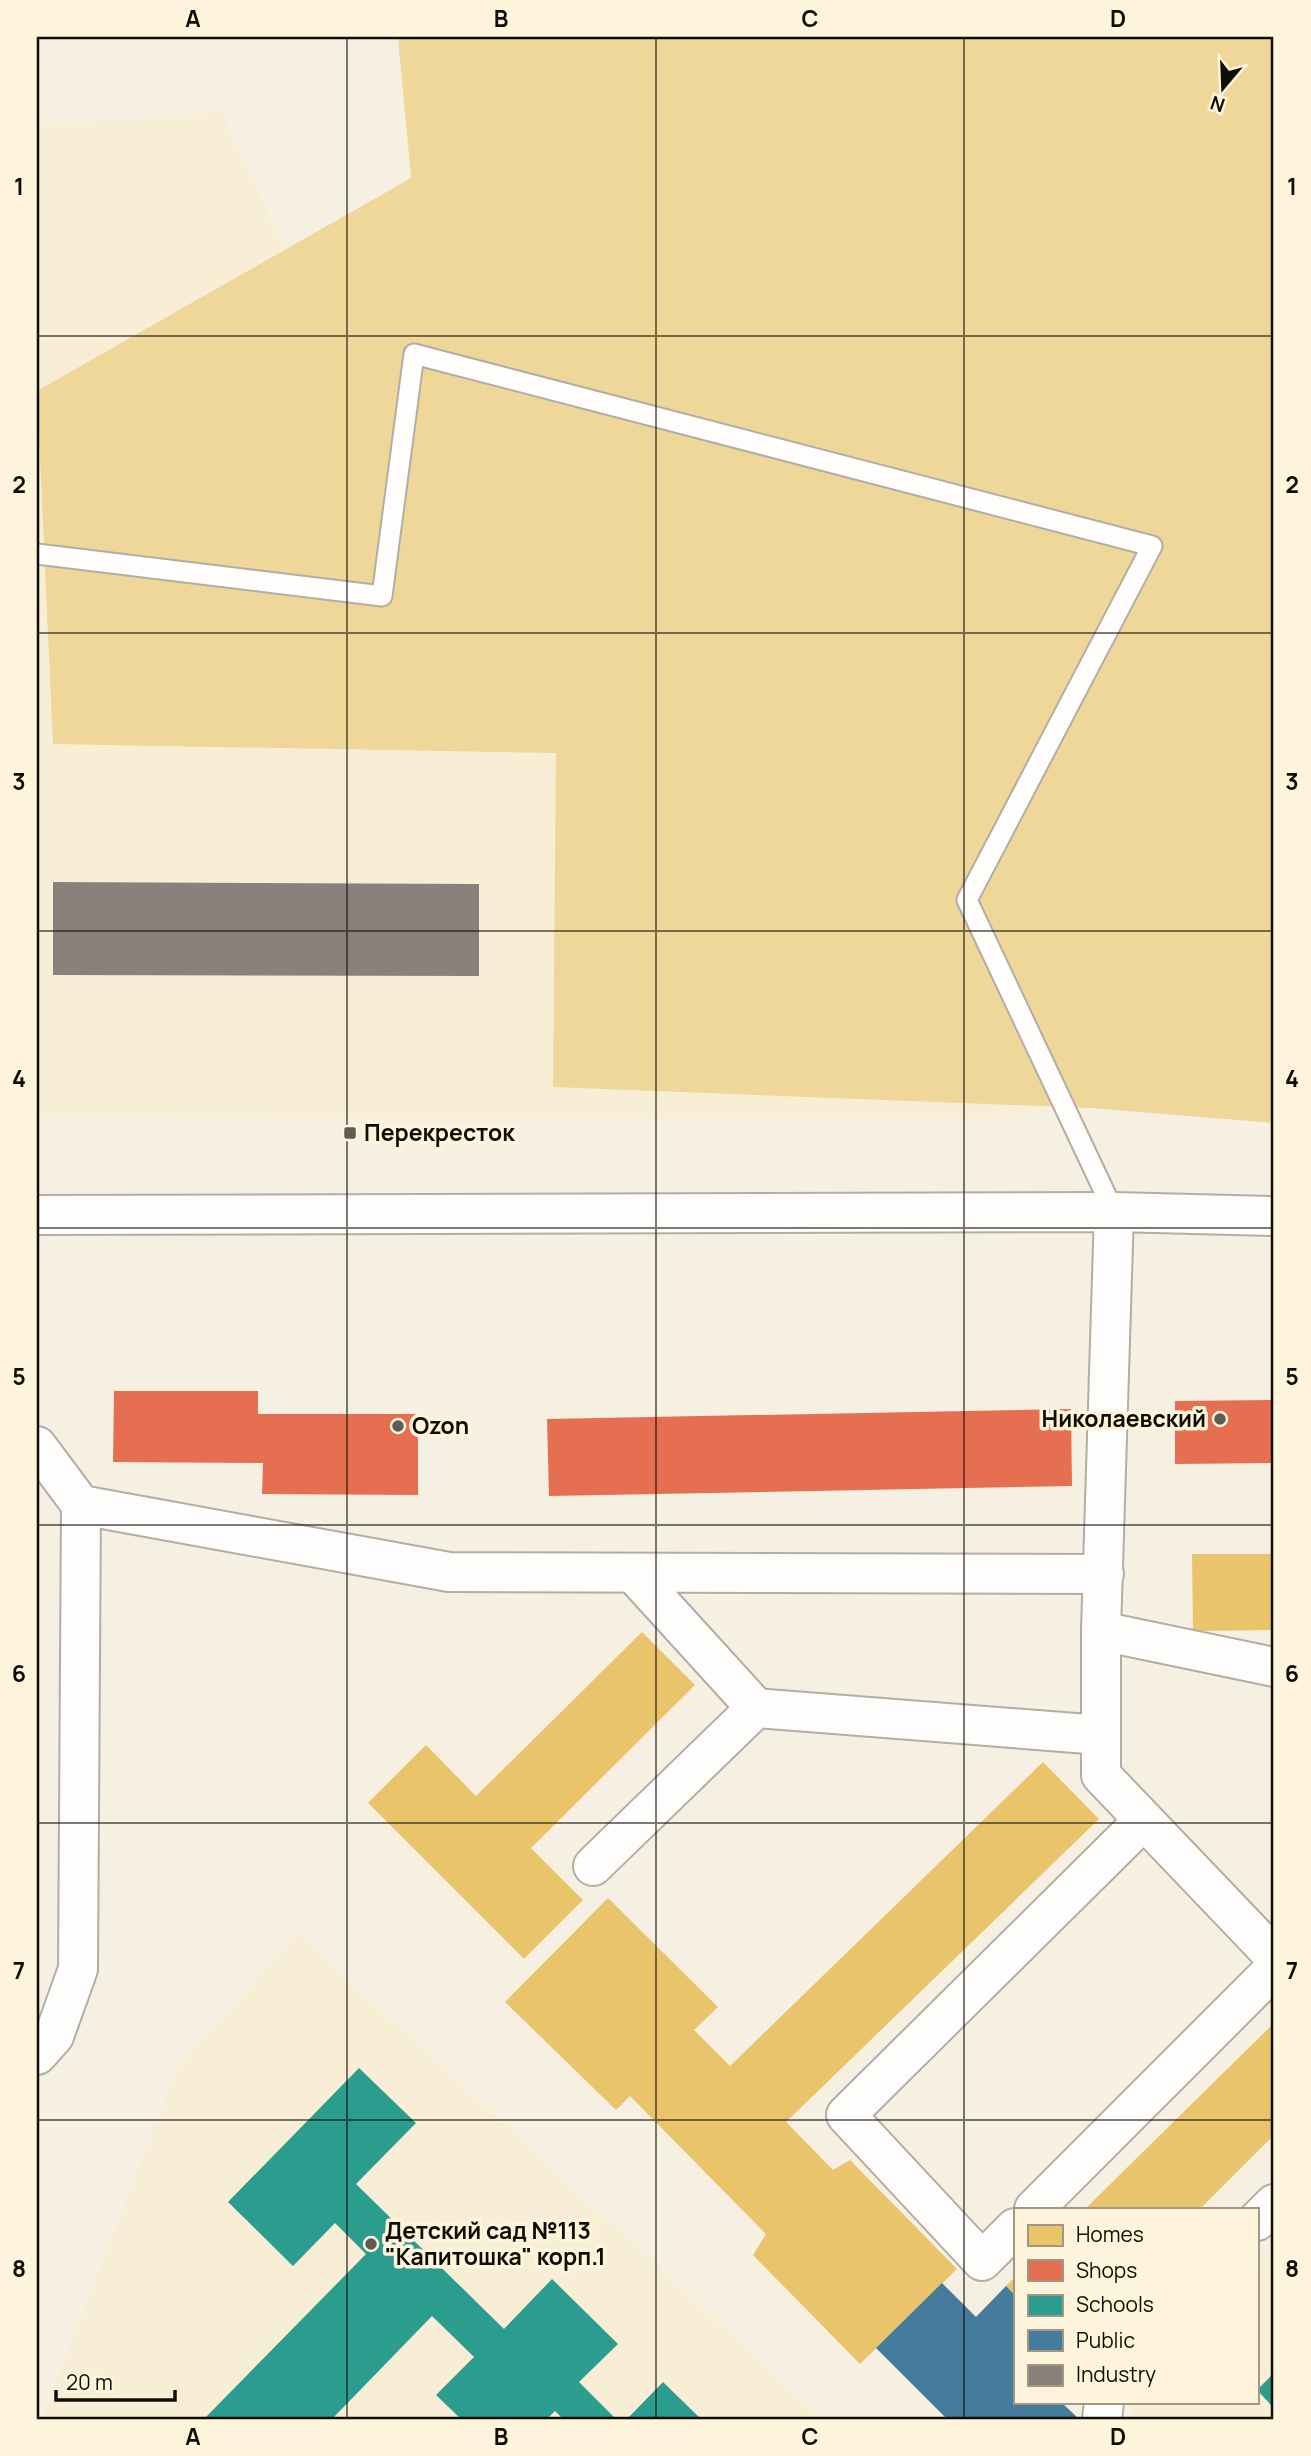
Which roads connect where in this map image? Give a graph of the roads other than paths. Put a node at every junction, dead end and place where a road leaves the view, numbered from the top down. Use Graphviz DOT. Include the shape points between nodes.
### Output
graph roads {
  1 [pos="37,554"];
  2 [pos="1114,1212"];
  3 [pos="37,1215"];
  4 [pos="1274,1216"];
  5 [pos="37,1446"];
  6 [pos="81,1505"];
  7 [pos="1104,1574"];
  8 [pos="635,1575"];
  9 [pos="1101,1631"];
  10 [pos="1274,1667"];
  11 [pos="756,1708"];
  12 [pos="1101,1735"];
  13 [pos="1144,1820"];
  14 [pos="593,1866"];
  15 [pos="1274,1956"];
  16 [pos="1274,1969"];
  17 [pos="37,2055"];
  18 [pos="1274,2204"];
  19 [pos="1035,2208"];
  20 [pos="1258,2220"];
  21 [pos="1014,2229"];
  1 -- 2 [label="lane" via="382,596 414,354 1152,546 967,900"];
  2 -- 3 [label="street"];
  2 -- 4 [label="street"];
  2 -- 7 [label="street"];
  5 -- 6 [label="street"];
  6 -- 8 [label="street" via="449,1572"];
  6 -- 17 [label="street" via="78,1969 54,2036"];
  7 -- 8 [label="street"];
  7 -- 9 [label="street"];
  8 -- 11 [label="street"];
  9 -- 10 [label="street"];
  9 -- 12 [label="street"];
  11 -- 12 [label="street"];
  11 -- 14 [label="street"];
  12 -- 13 [label="street" via="1101,1775"];
  13 -- 15 [label="street"];
  13 -- 21 [label="street" via="846,2115 982,2262"];
  16 -- 19 [label="street"];
  18 -- 20 [label="street"];
}
